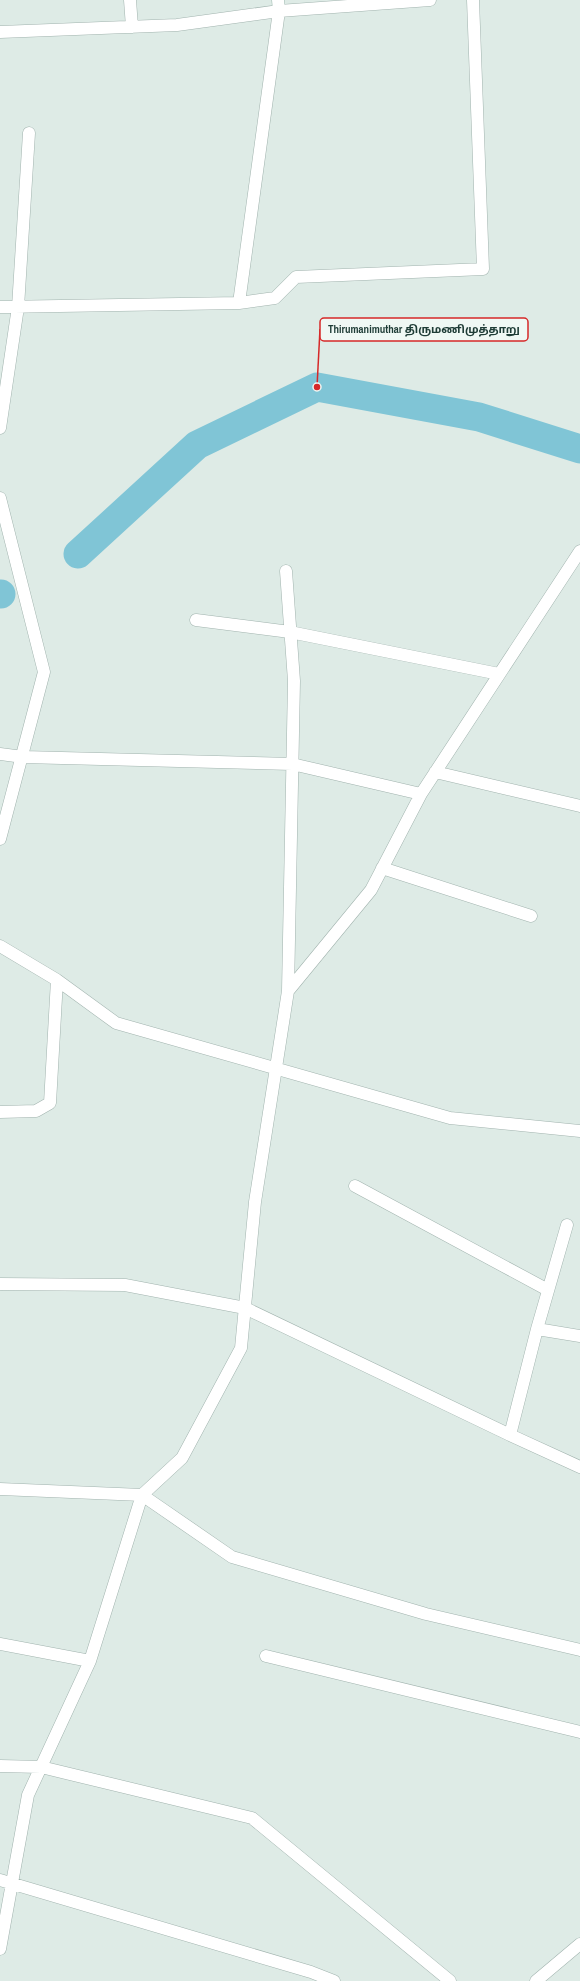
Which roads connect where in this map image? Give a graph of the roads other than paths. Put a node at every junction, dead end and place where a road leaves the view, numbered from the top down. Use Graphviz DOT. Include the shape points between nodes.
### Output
graph roads {
  1 [pos="130,0"];
  2 [pos="430,0"];
  3 [pos="473,0"];
  4 [pos="279,6"];
  5 [pos="132,27"];
  6 [pos="0,32"];
  7 [pos="29,133"];
  8 [pos="239,303"];
  9 [pos="0,307"];
  10 [pos="18,307"];
  11 [pos="0,428"];
  12 [pos="0,498"];
  13 [pos="580,551"];
  14 [pos="286,571"];
  15 [pos="196,620"];
  16 [pos="290,632"];
  17 [pos="499,674"];
  18 [pos="0,754"];
  19 [pos="23,757"];
  20 [pos="292,764"];
  21 [pos="435,772"];
  22 [pos="421,794"];
  23 [pos="580,806"];
  24 [pos="0,839"];
  25 [pos="382,868"];
  26 [pos="531,916"];
  27 [pos="0,946"];
  28 [pos="57,980"];
  29 [pos="288,991"];
  30 [pos="276,1068"];
  31 [pos="0,1112"];
  32 [pos="580,1131"];
  33 [pos="355,1186"];
  34 [pos="567,1225"];
  35 [pos="0,1284"];
  36 [pos="548,1290"];
  37 [pos="245,1308"];
  38 [pos="537,1329"];
  39 [pos="580,1336"];
  40 [pos="510,1435"];
  41 [pos="580,1467"];
  42 [pos="0,1488"];
  43 [pos="142,1495"];
  44 [pos="0,1644"];
  45 [pos="580,1650"];
  46 [pos="266,1656"];
  47 [pos="90,1661"];
  48 [pos="580,1732"];
  49 [pos="0,1766"];
  50 [pos="41,1767"];
  51 [pos="6,1882"];
  52 [pos="580,1944"];
  53 [pos="0,1949"];
  54 [pos="334,1981"];
  55 [pos="450,1981"];
  56 [pos="536,1981"];
  1 -- 5 [label="street"];
  2 -- 4 [label="street"];
  3 -- 8 [label="street" via="483,269 296,277 275,298"];
  4 -- 5 [label="street" via="177,25"];
  4 -- 8 [label="street"];
  5 -- 6 [label="street"];
  7 -- 10 [label="street"];
  8 -- 10 [label="street"];
  9 -- 10 [label="street"];
  10 -- 11 [label="street"];
  12 -- 19 [label="street" via="44,672"];
  13 -- 17 [label="street"];
  14 -- 16 [label="street"];
  15 -- 16 [label="street"];
  16 -- 17 [label="street"];
  16 -- 20 [label="street" via="294,681"];
  17 -- 21 [label="street"];
  18 -- 19 [label="street"];
  19 -- 20 [label="street"];
  19 -- 24 [label="street"];
  20 -- 22 [label="street"];
  20 -- 29 [label="street"];
  21 -- 22 [label="street"];
  21 -- 23 [label="street"];
  22 -- 25 [label="street"];
  25 -- 26 [label="street"];
  25 -- 29 [label="street" via="371,890"];
  27 -- 28 [label="street"];
  28 -- 30 [label="street" via="116,1023"];
  28 -- 31 [label="street" via="50,1103 36,1111"];
  29 -- 30 [label="street"];
  30 -- 32 [label="street" via="450,1118"];
  30 -- 37 [label="street" via="255,1202"];
  33 -- 36 [label="street"];
  34 -- 36 [label="street"];
  35 -- 37 [label="street" via="124,1285"];
  36 -- 38 [label="street"];
  37 -- 40 [label="street"];
  37 -- 43 [label="street" via="241,1348 182,1458"];
  38 -- 39 [label="street"];
  38 -- 40 [label="street"];
  40 -- 41 [label="street"];
  42 -- 43 [label="street"];
  43 -- 45 [label="street" via="232,1557 426,1614"];
  43 -- 47 [label="street"];
  44 -- 47 [label="street"];
  46 -- 48 [label="street"];
  47 -- 50 [label="street"];
  49 -- 50 [label="street"];
  50 -- 51 [label="street" via="28,1795"];
  50 -- 55 [label="street" via="252,1818"];
  51 -- 53 [label="street"];
  51 -- 54 [label="street"];
  52 -- 56 [label="street"];
}
